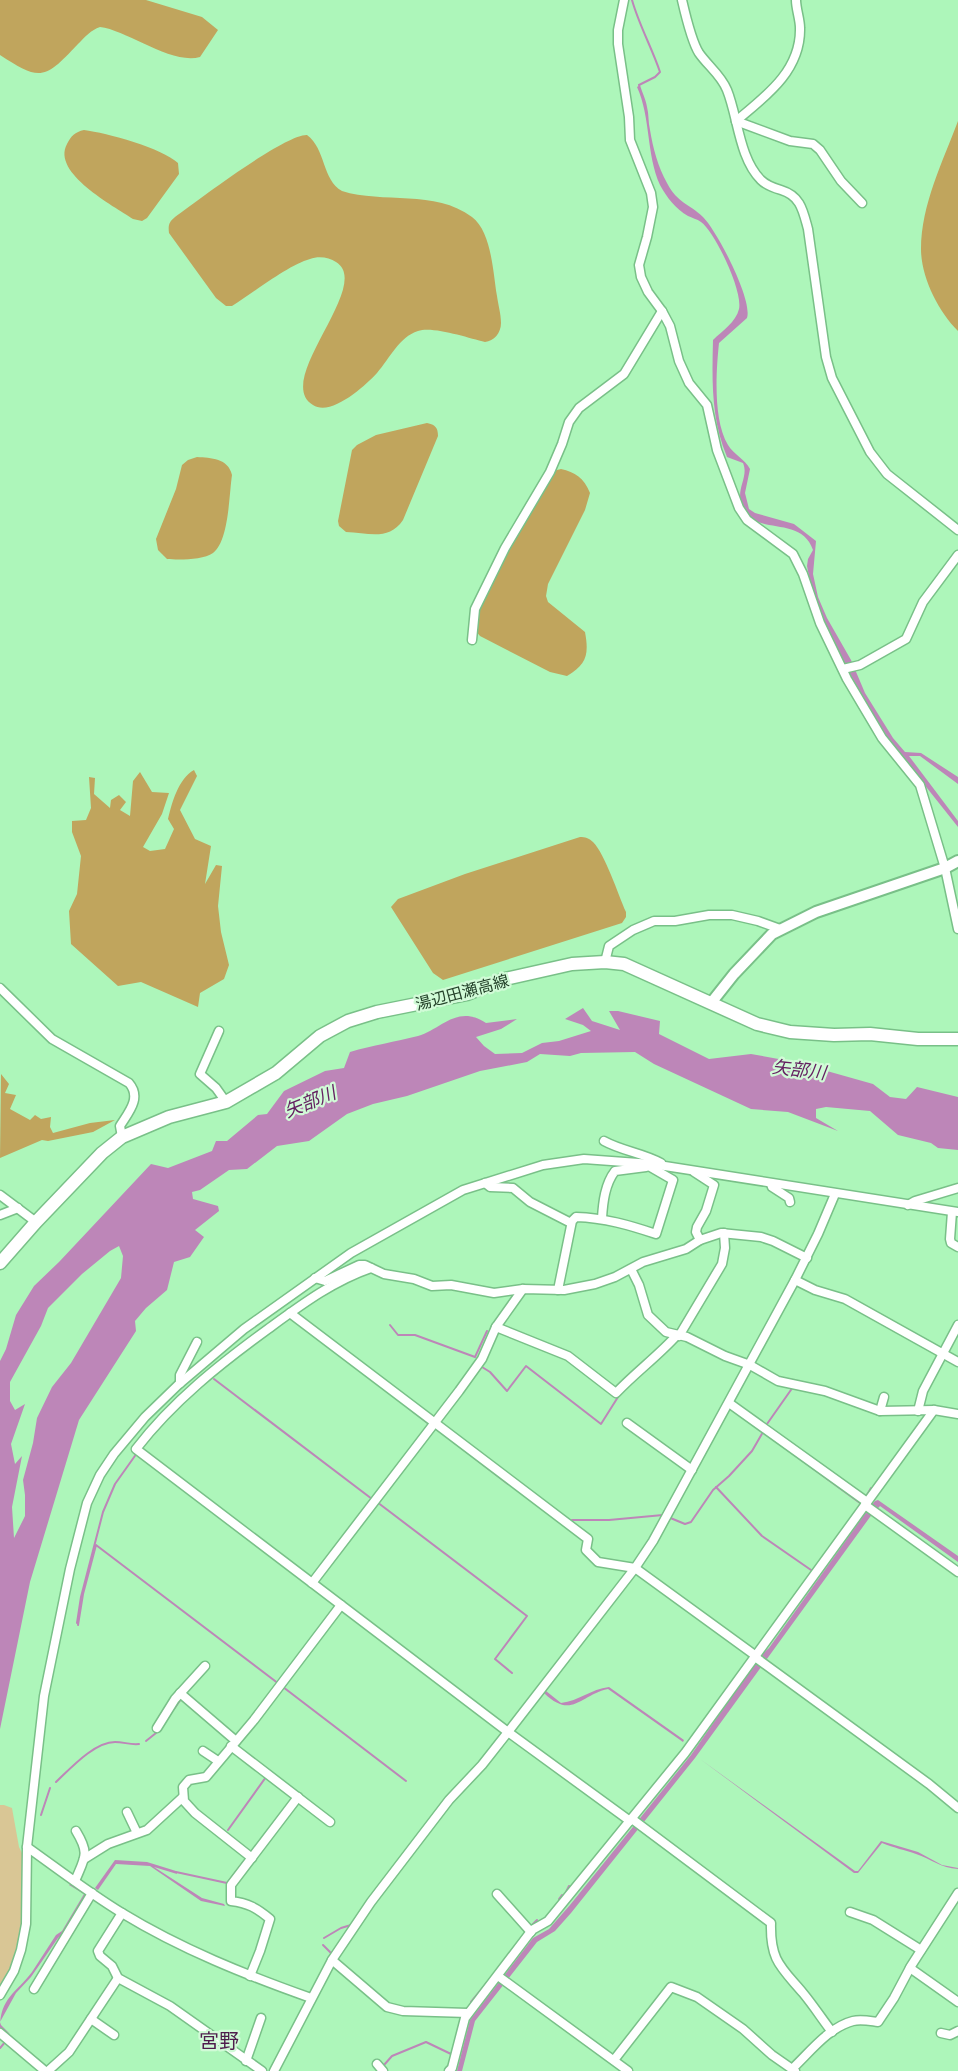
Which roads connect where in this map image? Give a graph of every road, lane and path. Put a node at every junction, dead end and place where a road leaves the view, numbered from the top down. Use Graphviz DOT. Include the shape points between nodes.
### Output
graph roads {
  1 [pos="624,0"];
  2 [pos="682,0"];
  3 [pos="796,0"];
  4 [pos="736,121"];
  5 [pos="862,203"];
  6 [pos="662,310"];
  7 [pos="958,530"];
  8 [pos="958,555"];
  9 [pos="472,640"];
  10 [pos="843,669"];
  11 [pos="958,861"];
  12 [pos="945,868"];
  13 [pos="780,929"];
  14 [pos="958,929"];
  15 [pos="605,962"];
  16 [pos="0,988"];
  17 [pos="711,1003"];
  18 [pos="219,1031"];
  19 [pos="958,1039"];
  20 [pos="226,1102"];
  21 [pos="122,1137"];
  22 [pos="604,1141"];
  23 [pos="647,1165"];
  24 [pos="666,1166"];
  25 [pos="692,1170"];
  26 [pos="771,1183"];
  27 [pos="485,1184"];
  28 [pos="958,1188"];
  29 [pos="835,1194"];
  30 [pos="0,1195"];
  31 [pos="790,1202"];
  32 [pos="908,1205"];
  33 [pos="18,1208"];
  34 [pos="955,1212"];
  35 [pos="0,1215"];
  36 [pos="602,1218"];
  37 [pos="36,1222"];
  38 [pos="572,1223"];
  39 [pos="724,1233"];
  40 [pos="700,1240"];
  41 [pos="958,1247"];
  42 [pos="807,1258"];
  43 [pos="0,1263"];
  44 [pos="371,1268"];
  45 [pos="631,1269"];
  46 [pos="315,1278"];
  47 [pos="795,1280"];
  48 [pos="523,1289"];
  49 [pos="558,1290"];
  50 [pos="290,1313"];
  51 [pos="496,1327"];
  52 [pos="958,1327"];
  53 [pos="678,1335"];
  54 [pos="197,1342"];
  55 [pos="943,1354"];
  56 [pos="958,1362"];
  57 [pos="750,1365"];
  58 [pos="180,1383"];
  59 [pos="884,1397"];
  60 [pos="729,1402"];
  61 [pos="934,1410"];
  62 [pos="880,1411"];
  63 [pos="918,1411"];
  64 [pos="958,1414"];
  65 [pos="434,1422"];
  66 [pos="627,1423"];
  67 [pos="692,1470"];
  68 [pos="869,1507"];
  69 [pos="635,1568"];
  70 [pos="958,1572"];
  71 [pos="312,1583"];
  72 [pos="341,1605"];
  73 [pos="759,1659"];
  74 [pos="205,1666"];
  75 [pos="180,1693"];
  76 [pos="157,1728"];
  77 [pos="508,1732"];
  78 [pos="233,1743"];
  79 [pos="203,1751"];
  80 [pos="218,1761"];
  81 [pos="183,1797"];
  82 [pos="298,1797"];
  83 [pos="958,1808"];
  84 [pos="127,1812"];
  85 [pos="631,1820"];
  86 [pos="330,1822"];
  87 [pos="76,1831"];
  88 [pos="137,1833"];
  89 [pos="27,1847"];
  90 [pos="252,1858"];
  91 [pos="84,1859"];
  92 [pos="75,1881"];
  93 [pos="92,1893"];
  94 [pos="958,1893"];
  95 [pos="497,1894"];
  96 [pos="850,1912"];
  97 [pos="122,1913"];
  98 [pos="531,1932"];
  99 [pos="921,1950"];
  100 [pos="332,1960"];
  101 [pos="910,1968"];
  102 [pos="250,1976"];
  103 [pos="118,1978"];
  104 [pos="502,1979"];
  105 [pos="34,1989"];
  106 [pos="0,1995"];
  107 [pos="311,1998"];
  108 [pos="958,2002"];
  109 [pos="468,2013"];
  110 [pos="261,2018"];
  111 [pos="91,2019"];
  112 [pos="958,2031"];
  113 [pos="832,2032"];
  114 [pos="0,2033"];
  115 [pos="941,2033"];
  116 [pos="114,2035"];
  117 [pos="614,2060"];
  118 [pos="246,2061"];
  119 [pos="377,2064"];
  120 [pos="794,2070"];
  121 [pos="47,2071"];
  122 [pos="262,2071"];
  123 [pos="274,2071"];
  124 [pos="383,2071"];
  125 [pos="449,2071"];
  126 [pos="628,2071"];
  1 -- 6 [label="street" via="618,44 630,140 653,207 639,265 648,292"];
  2 -- 4 [label="street" via="698,51 727,89"];
  3 -- 4 [label="street" via="800,29 787,71 772,91"];
  4 -- 5 [label="street" via="790,141 813,144"];
  4 -- 7 [label="street" via="744,149 761,180 791,193 803,210 826,357 832,378 870,452 887,474"];
  6 -- 9 [label="street" via="624,374 579,408 569,422 550,472 505,548 476,609"];
  6 -- 10 [label="street" via="689,383 707,405 717,450 739,508 747,520 793,554"];
  8 -- 10 [label="street" via="923,602 906,639 860,665"];
  10 -- 12 [label="street" via="882,738 920,785"];
  11 -- 12 [label="street"];
  12 -- 13 [label="street" via="816,912"];
  12 -- 14 [label="street"];
  13 -- 15 [label="street" via="732,915 654,921 609,946"];
  13 -- 17 [label="street" via="758,947"];
  15 -- 17 [label="main road, 湯辺田瀬高線" via="646,972"];
  15 -- 20 [label="main road, 湯辺田瀬高線" via="572,964 505,979 467,994 348,1021 320,1036 276,1073"];
  16 -- 21 [label="street" via="51,1039 134,1089 135,1102 120,1126"];
  17 -- 19 [label="main road, 湯辺田瀬高線" via="757,1024 790,1032"];
  18 -- 20 [label="street" via="200,1074"];
  20 -- 21 [label="main road, 湯辺田瀬高線" via="169,1117"];
  21 -- 37 [label="main road, 湯辺田瀬高線"];
  22 -- 24 [label="street"];
  23 -- 24 [label="street"];
  23 -- 27 [label="street" via="584,1159 543,1165"];
  23 -- 36 [label="street" via="615,1171"];
  23 -- 36 [label="street" via="673,1180 656,1234"];
  24 -- 25 [label="street"];
  25 -- 26 [label="street"];
  25 -- 40 [label="street" via="714,1185 697,1227"];
  26 -- 29 [label="street"];
  26 -- 31 [label="street"];
  27 -- 38 [label="street" via="513,1188 530,1202"];
  27 -- 46 [label="street" via="463,1190 351,1253"];
  28 -- 32 [label="street"];
  29 -- 32 [label="street"];
  29 -- 42 [label="street"];
  30 -- 33 [label="street"];
  32 -- 34 [label="street"];
  33 -- 35 [label="street"];
  33 -- 37 [label="street"];
  34 -- 41 [label="street" via="950,1239"];
  36 -- 38 [label="street" via="576,1217"];
  37 -- 43 [label="main road, 湯辺田瀬高線"];
  38 -- 49 [label="street"];
  39 -- 40 [label="street"];
  39 -- 42 [label="street" via="760,1237"];
  39 -- 53 [label="street" via="722,1264"];
  40 -- 45 [label="street"];
  42 -- 47 [label="street"];
  44 -- 46 [label="street" via="359,1265 325,1281"];
  44 -- 48 [label="street" via="432,1286 452,1285 494,1293"];
  44 -- 50 [label="street" via="320,1292"];
  45 -- 49 [label="street" via="595,1284"];
  45 -- 53 [label="street" via="648,1315 666,1332"];
  46 -- 58 [label="street" via="244,1329"];
  47 -- 55 [label="street" via="845,1299"];
  47 -- 57 [label="street"];
  48 -- 49 [label="street"];
  48 -- 51 [label="street"];
  50 -- 65 [label="street"];
  50 -- 71 [label="street" via="195,1387 136,1449"];
  51 -- 53 [label="street" via="568,1356 616,1393"];
  51 -- 65 [label="street" via="482,1359"];
  52 -- 55 [label="street"];
  53 -- 57 [label="street"];
  54 -- 58 [label="street" via="180,1375"];
  55 -- 56 [label="street"];
  55 -- 63 [label="street" via="923,1390"];
  57 -- 60 [label="street"];
  57 -- 62 [label="street" via="777,1381"];
  58 -- 89 [label="street" via="114,1454 87,1503 44,1696"];
  59 -- 62 [label="street"];
  60 -- 67 [label="street"];
  60 -- 68 [label="street"];
  61 -- 63 [label="street"];
  61 -- 64 [label="street"];
  61 -- 68 [label="street"];
  62 -- 63 [label="street"];
  65 -- 69 [label="street" via="588,1539 586,1550 598,1562"];
  65 -- 71 [label="street"];
  66 -- 67 [label="street"];
  67 -- 69 [label="street"];
  68 -- 70 [label="street"];
  68 -- 73 [label="street"];
  69 -- 73 [label="street"];
  69 -- 77 [label="street"];
  71 -- 72 [label="street"];
  72 -- 77 [label="street"];
  72 -- 78 [label="street"];
  73 -- 83 [label="street"];
  73 -- 85 [label="street"];
  74 -- 75 [label="street"];
  75 -- 76 [label="street"];
  75 -- 78 [label="street"];
  77 -- 85 [label="street"];
  77 -- 100 [label="street" via="417,1840"];
  78 -- 80 [label="street"];
  78 -- 82 [label="street"];
  79 -- 80 [label="street"];
  80 -- 81 [label="street" via="206,1777 186,1783"];
  81 -- 88 [label="street" via="147,1830"];
  81 -- 90 [label="street" via="195,1813"];
  82 -- 86 [label="street"];
  82 -- 90 [label="street"];
  84 -- 88 [label="street"];
  85 -- 98 [label="street" via="548,1921"];
  85 -- 113 [label="street" via="771,1923 770,1942 779,1967"];
  87 -- 91 [label="street" via="85,1846"];
  88 -- 91 [label="street"];
  89 -- 92 [label="street"];
  89 -- 106 [label="street" via="26,1924 14,1971"];
  90 -- 102 [label="street" via="231,1885 231,1901 256,1907 270,1919"];
  91 -- 92 [label="street"];
  92 -- 93 [label="street"];
  93 -- 97 [label="street"];
  93 -- 105 [label="street"];
  94 -- 99 [label="street"];
  95 -- 98 [label="street"];
  96 -- 99 [label="street" via="873,1920"];
  97 -- 102 [label="street"];
  97 -- 103 [label="street" via="98,1951"];
  98 -- 104 [label="street"];
  99 -- 101 [label="street"];
  100 -- 107 [label="street"];
  100 -- 109 [label="street" via="387,2007"];
  101 -- 108 [label="street"];
  101 -- 113 [label="street" via="878,2022 855,2020"];
  102 -- 107 [label="street"];
  103 -- 111 [label="street"];
  103 -- 118 [label="street" via="170,2006"];
  104 -- 109 [label="street"];
  104 -- 117 [label="street"];
  107 -- 123 [label="street"];
  109 -- 125 [label="street"];
  110 -- 118 [label="street"];
  111 -- 116 [label="street"];
  111 -- 121 [label="street" via="69,2052"];
  112 -- 115 [label="street" via="950,2035"];
  113 -- 120 [label="street"];
  114 -- 121 [label="street"];
  117 -- 120 [label="street" via="671,1987 697,1997"];
  117 -- 126 [label="street"];
  118 -- 122 [label="street"];
  119 -- 124 [label="street"];
}
